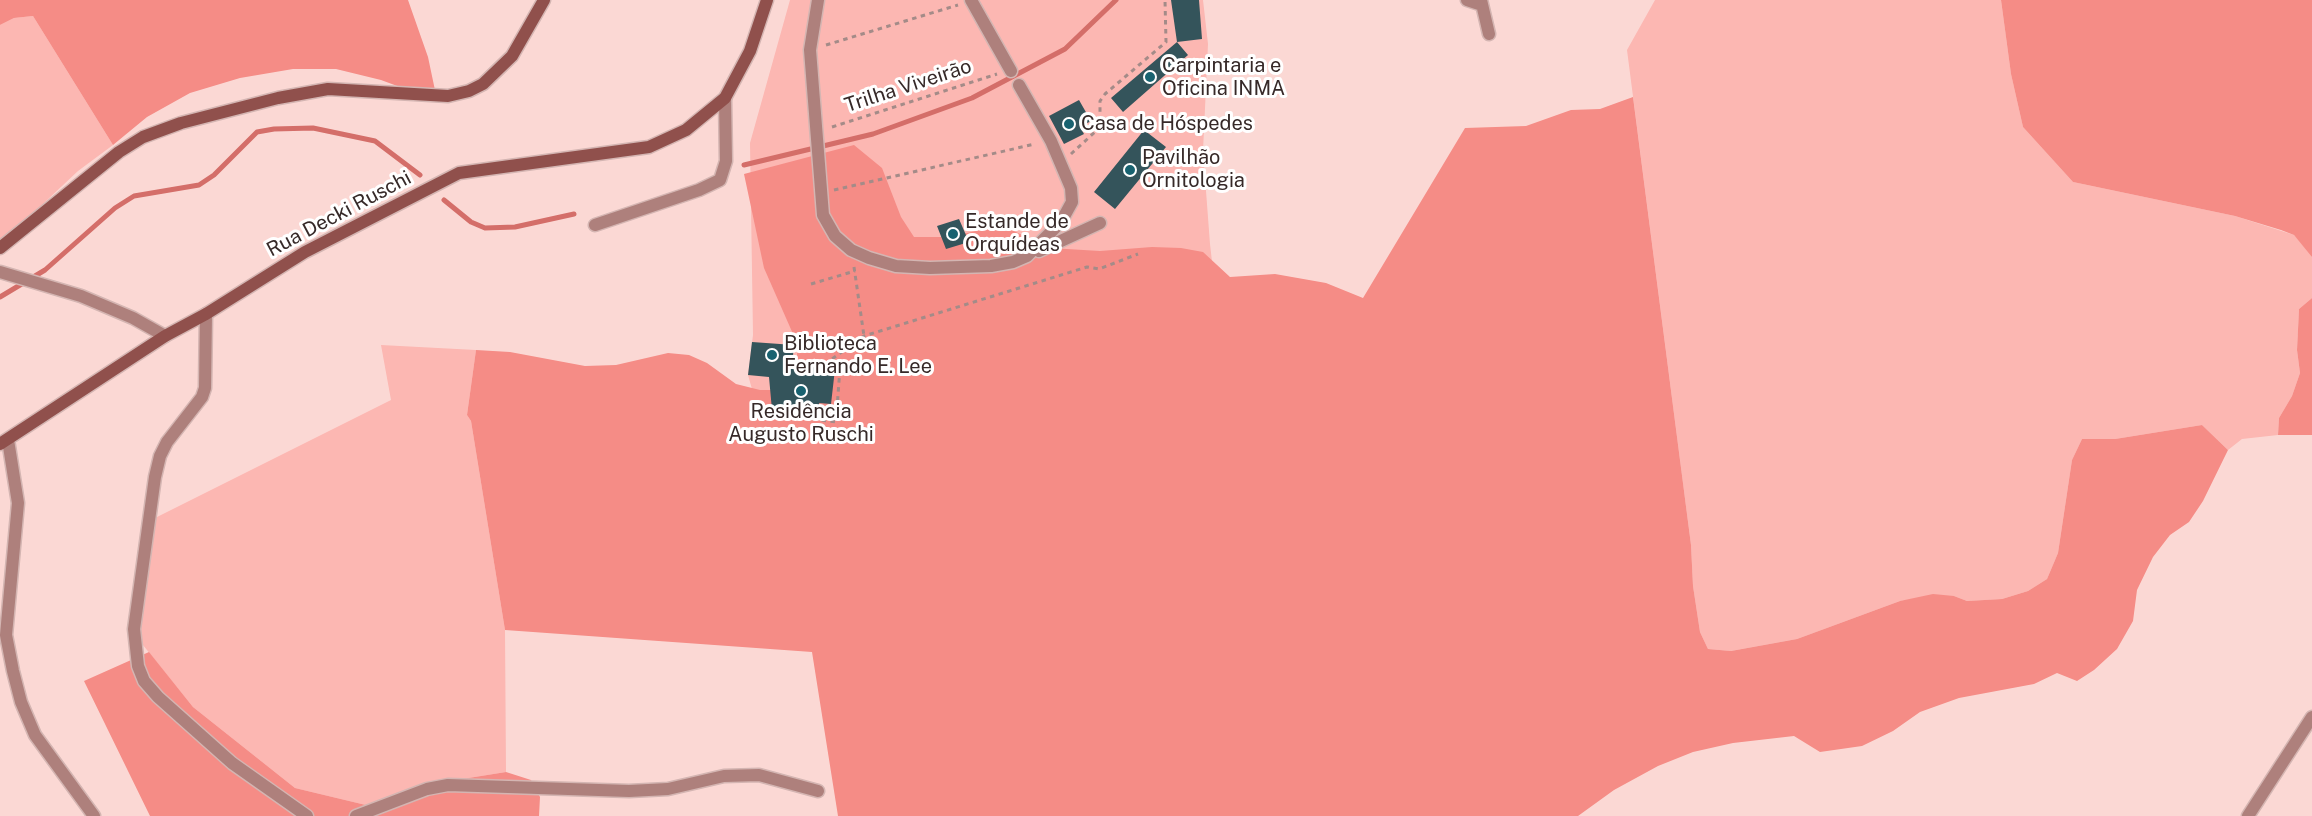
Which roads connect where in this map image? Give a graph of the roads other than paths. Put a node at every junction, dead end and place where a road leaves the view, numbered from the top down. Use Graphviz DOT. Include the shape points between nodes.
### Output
graph roads {
  1 [pos="544,0"];
  2 [pos="767,0"];
  3 [pos="818,0"];
  4 [pos="971,0"];
  5 [pos="1467,0"];
  6 [pos="1482,2"];
  7 [pos="1490,34"];
  8 [pos="1010,70"];
  9 [pos="1019,85"];
  10 [pos="725,98"];
  11 [pos="1100,223"];
  12 [pos="595,225"];
  13 [pos="0,248"];
  14 [pos="1027,256"];
  15 [pos="0,272"];
  16 [pos="206,314"];
  17 [pos="165,336"];
  18 [pos="4,442"];
  19 [pos="2312,717"];
  20 [pos="818,791"];
  21 [pos="94,816"];
  22 [pos="307,816"];
  23 [pos="356,816"];
  24 [pos="2248,816"];
  1 -- 13 [label="street" via="512,56 483,84 469,91 448,96 328,89 181,123 143,137 119,152"];
  2 -- 10 [label="street" via="750,51"];
  3 -- 14 [label="street" via="810,50 822,215 828,228 851,250 896,266 991,266"];
  4 -- 8 [label="street"];
  5 -- 6 [label="street"];
  6 -- 7 [label="street"];
  9 -- 14 [label="street" via="1061,163 1072,202 1061,222"];
  10 -- 12 [label="street" via="726,161 720,180"];
  10 -- 16 [label="street, Rua Decki Ruschi" via="686,130 649,147 459,173 305,252"];
  11 -- 14 [label="street"];
  15 -- 17 [label="street" via="81,296"];
  16 -- 17 [label="street, Rua Decki Ruschi"];
  16 -- 22 [label="street" via="205,388 167,442 155,477 134,629 138,666 144,681 174,712 232,763"];
  17 -- 18 [label="street, Rua Decki Ruschi"];
  18 -- 21 [label="street" via="18,503 7,624 13,670 35,735"];
  19 -- 24 [label="street"];
  20 -- 23 [label="street" via="759,774 724,776 668,789 629,791 448,785 420,791"];
}
